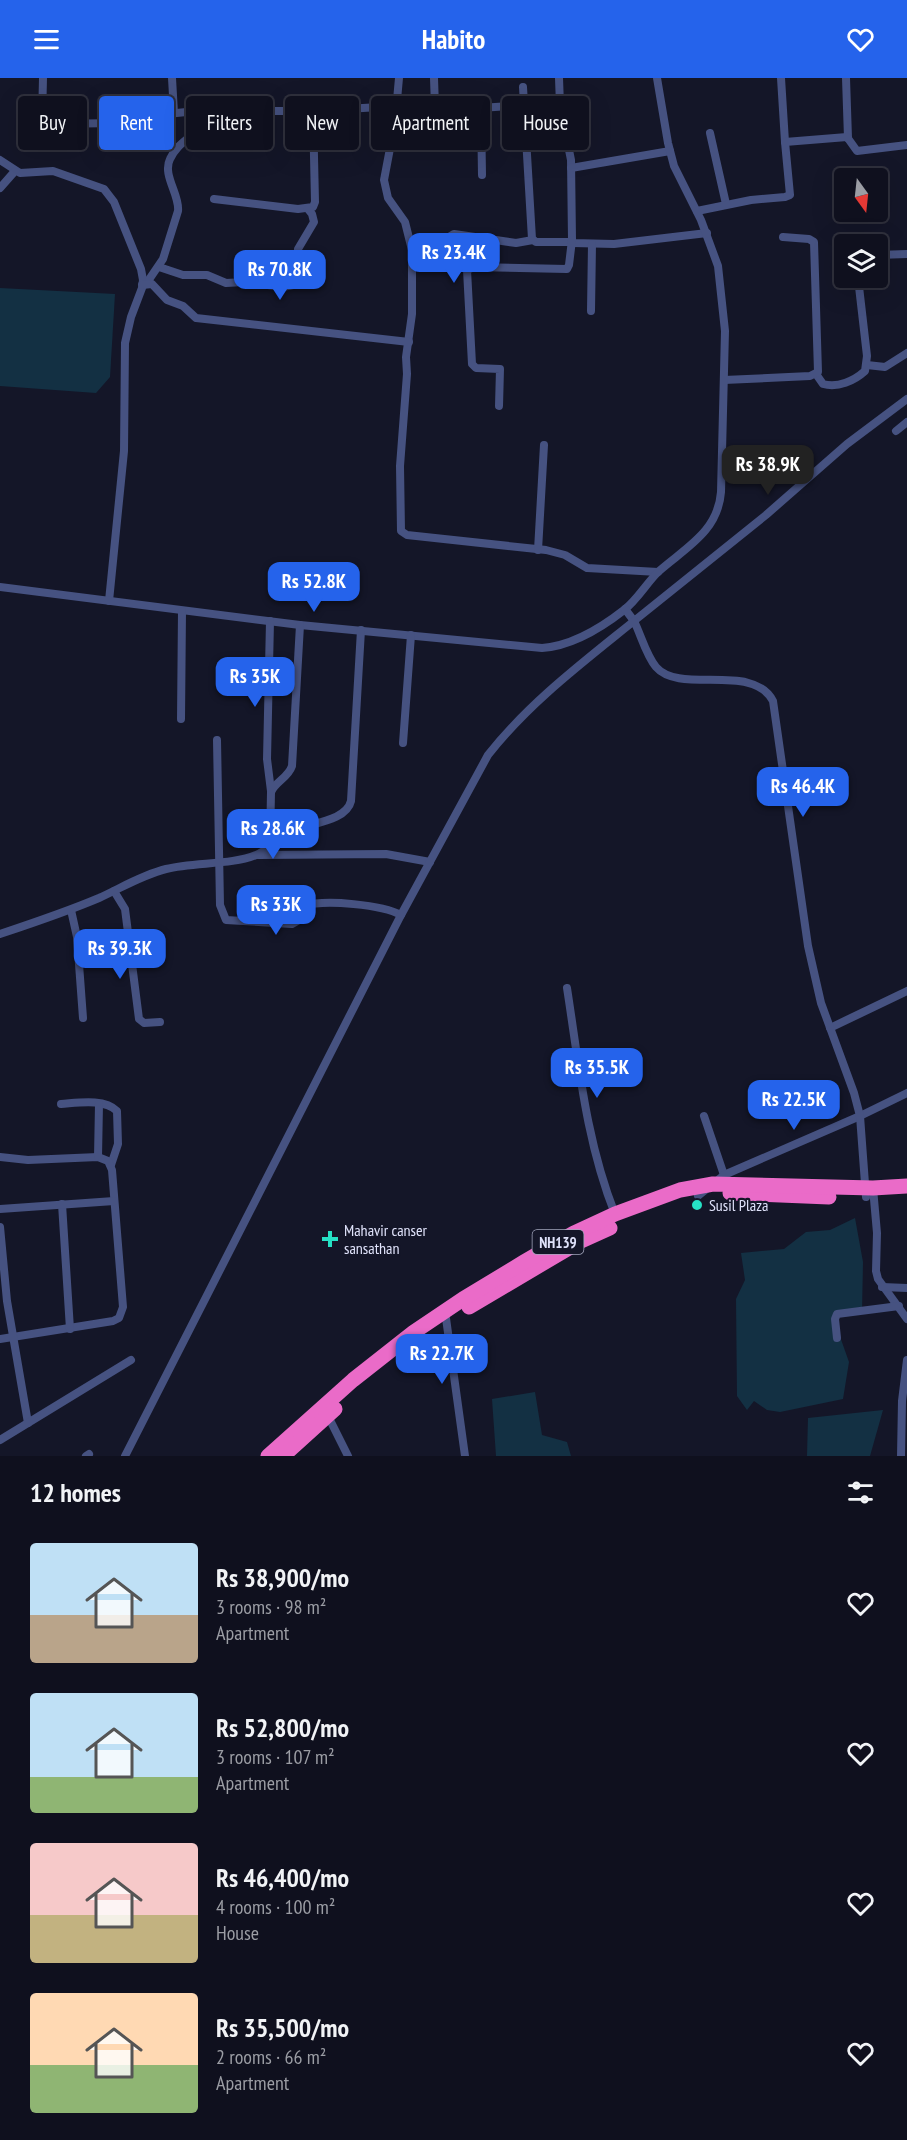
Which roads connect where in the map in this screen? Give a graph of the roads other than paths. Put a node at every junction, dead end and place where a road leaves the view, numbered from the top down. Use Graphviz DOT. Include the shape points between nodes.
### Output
graph roads {
  1 [pos="44,78"];
  2 [pos="172,78"];
  3 [pos="399,78"];
  4 [pos="435,78"];
  5 [pos="560,78"];
  6 [pos="657,78"];
  7 [pos="781,78"];
  8 [pos="846,78"];
  9 [pos="523,87"];
  10 [pos="173,96"];
  11 [pos="397,96"];
  12 [pos="435,96"];
  13 [pos="524,96"];
  14 [pos="186,112"];
  15 [pos="174,113"];
  16 [pos="99,123"];
  17 [pos="710,133"];
  18 [pos="848,138"];
  19 [pos="186,139"];
  20 [pos="785,142"];
  21 [pos="907,145"];
  22 [pos="314,150"];
  23 [pos="390,150"];
  24 [pos="481,150"];
  25 [pos="527,150"];
  26 [pos="670,151"];
  27 [pos="0,160"];
  28 [pos="571,168"];
  29 [pos="15,171"];
  30 [pos="482,175"];
  31 [pos="0,188"];
  32 [pos="214,199"];
  33 [pos="726,204"];
  34 [pos="308,209"];
  35 [pos="697,212"];
  36 [pos="706,233"];
  37 [pos="783,237"];
  38 [pos="533,240"];
  39 [pos="572,241"];
  40 [pos="592,244"];
  41 [pos="412,250"];
  42 [pos="907,254"];
  43 [pos="888,255"];
  44 [pos="159,267"];
  45 [pos="144,284"];
  46 [pos="859,288"];
  47 [pos="591,310"];
  48 [pos="409,342"];
  49 [pos="907,353"];
  50 [pos="867,365"];
  51 [pos="816,374"];
  52 [pos="724,380"];
  53 [pos="907,399"];
  54 [pos="499,406"];
  55 [pos="907,422"];
  56 [pos="896,431"];
  57 [pos="544,445"];
  58 [pos="538,550"];
  59 [pos="658,572"];
  60 [pos="0,587"];
  61 [pos="109,601"];
  62 [pos="625,609"];
  63 [pos="182,611"];
  64 [pos="270,621"];
  65 [pos="634,621"];
  66 [pos="300,625"];
  67 [pos="361,630"];
  68 [pos="411,635"];
  69 [pos="181,719"];
  70 [pos="217,740"];
  71 [pos="403,743"];
  72 [pos="271,792"];
  73 [pos="270,845"];
  74 [pos="257,855"];
  75 [pos="219,861"];
  76 [pos="430,862"];
  77 [pos="114,891"];
  78 [pos="71,910"];
  79 [pos="401,915"];
  80 [pos="0,934"];
  81 [pos="567,988"];
  82 [pos="907,992"];
  83 [pos="84,1018"];
  84 [pos="160,1022"];
  85 [pos="830,1028"];
  86 [pos="907,1093"];
  87 [pos="61,1104"];
  88 [pos="99,1104"];
  89 [pos="704,1116"];
  90 [pos="860,1116"];
  91 [pos="0,1157"];
  92 [pos="99,1157"];
  93 [pos="111,1165"];
  94 [pos="719,1180"];
  95 [pos="906,1191"];
  96 [pos="869,1193"];
  97 [pos="698,1196"];
  98 [pos="114,1201"];
  99 [pos="62,1204"];
  100 [pos="0,1209"];
  101 [pos="615,1214"];
  102 [pos="0,1227"];
  103 [pos="882,1287"];
  104 [pos="907,1288"];
  105 [pos="899,1306"];
  106 [pos="446,1316"];
  107 [pos="907,1319"];
  108 [pos="70,1329"];
  109 [pos="13,1337"];
  110 [pos="837,1338"];
  111 [pos="0,1339"];
  112 [pos="131,1359"];
  113 [pos="907,1360"];
  114 [pos="904,1401"];
  115 [pos="328,1416"];
  116 [pos="28,1423"];
  117 [pos="0,1440"];
  118 [pos="289,1453"];
  119 [pos="125,1456"];
  120 [pos="268,1456"];
  121 [pos="348,1456"];
  122 [pos="465,1456"];
  123 [pos="901,1456"];
  1 -- 16 [label="street" via="44,124"];
  2 -- 10 [label="street"];
  3 -- 11 [label="street"];
  4 -- 12 [label="street"];
  5 -- 28 [label="street" via="560,105"];
  6 -- 26 [label="street"];
  7 -- 20 [label="street"];
  8 -- 18 [label="street"];
  9 -- 13 [label="street"];
  14 -- 15 [label="street"];
  17 -- 33 [label="street"];
  18 -- 20 [label="street"];
  18 -- 21 [label="street" via="858,151"];
  19 -- 44 [label="street" via="170,160 169,173 179,205"];
  20 -- 33 [label="street" via="790,195"];
  22 -- 34 [label="street" via="315,202"];
  23 -- 41 [label="street" via="384,180 388,198 405,222"];
  24 -- 30 [label="street"];
  25 -- 38 [label="street"];
  26 -- 28 [label="street"];
  26 -- 35 [label="street"];
  27 -- 29 [label="street"];
  28 -- 39 [label="street"];
  29 -- 31 [label="street"];
  29 -- 45 [label="street" via="57,172 107,192 136,254"];
  32 -- 34 [label="street"];
  33 -- 35 [label="street"];
  34 -- 44 [label="street" via="314,222 299,245 295,281 289,286 226,283 207,275 183,275"];
  35 -- 36 [label="street"];
  36 -- 40 [label="street"];
  36 -- 52 [label="street" via="722,291"];
  37 -- 51 [label="street" via="814,242 819,368"];
  38 -- 39 [label="street"];
  38 -- 41 [label="street" via="516,243 454,234 437,251"];
  39 -- 40 [label="street"];
  39 -- 54 [label="street" via="565,269 467,270 472,364 476,368 500,369"];
  40 -- 47 [label="street"];
  41 -- 48 [label="street"];
  42 -- 43 [label="street"];
  44 -- 45 [label="street"];
  45 -- 48 [label="street" via="154,285 167,300 183,306 196,318"];
  45 -- 61 [label="street" via="125,343 124,451"];
  46 -- 50 [label="street"];
  48 -- 58 [label="street" via="400,466 401,531 450,541"];
  49 -- 50 [label="street" via="885,367"];
  50 -- 51 [label="street" via="860,375 836,386 823,384"];
  51 -- 52 [label="street"];
  52 -- 59 [label="street" via="718,512 707,530"];
  53 -- 65 [label="street"];
  55 -- 56 [label="street"];
  57 -- 58 [label="street"];
  58 -- 59 [label="street" via="565,555 587,568"];
  59 -- 62 [label="street"];
  60 -- 61 [label="street"];
  61 -- 63 [label="street"];
  62 -- 65 [label="street"];
  62 -- 68 [label="street" via="570,642 551,647"];
  63 -- 64 [label="street"];
  63 -- 69 [label="street"];
  64 -- 66 [label="street"];
  64 -- 72 [label="street" via="267,759"];
  65 -- 76 [label="street" via="544,695 504,734 488,755"];
  65 -- 85 [label="street" via="653,663 664,673 757,685 773,701 808,946"];
  66 -- 67 [label="street"];
  66 -- 72 [label="street" via="292,766"];
  67 -- 68 [label="street"];
  67 -- 73 [label="street" via="350,806 336,817 294,829"];
  68 -- 71 [label="street"];
  70 -- 75 [label="street"];
  72 -- 73 [label="street"];
  73 -- 74 [label="street"];
  74 -- 75 [label="street"];
  74 -- 76 [label="street" via="386,854"];
  75 -- 77 [label="street" via="164,869"];
  75 -- 79 [label="street" via="221,911 230,922 292,924 299,920 304,906 317,903 375,906"];
  76 -- 79 [label="street"];
  77 -- 78 [label="street"];
  77 -- 84 [label="street" via="125,909 139,1019 144,1023"];
  78 -- 80 [label="street"];
  78 -- 83 [label="street"];
  79 -- 119 [label="street"];
  81 -- 101 [label="street" via="587,1123"];
  82 -- 85 [label="street"];
  85 -- 90 [label="street"];
  86 -- 90 [label="street"];
  87 -- 88 [label="street"];
  88 -- 92 [label="street"];
  88 -- 93 [label="street" via="112,1106 118,1116 118,1144"];
  89 -- 94 [label="street"];
  90 -- 94 [label="street"];
  90 -- 96 [label="street"];
  91 -- 92 [label="street"];
  92 -- 93 [label="street"];
  93 -- 98 [label="street"];
  94 -- 96 [label="highway, NH139"];
  94 -- 97 [label="street"];
  94 -- 101 [label="highway, NH139"];
  95 -- 96 [label="highway, NH139"];
  96 -- 97 [label="highway, NH139"];
  96 -- 103 [label="street" via="877,1233 876,1271"];
  97 -- 106 [label="highway, NH139" via="579,1242"];
  98 -- 99 [label="street"];
  98 -- 108 [label="street" via="122,1313 113,1321"];
  99 -- 100 [label="street"];
  99 -- 108 [label="street"];
  101 -- 106 [label="highway, NH139" via="574,1233"];
  102 -- 109 [label="street"];
  103 -- 104 [label="street"];
  103 -- 105 [label="street"];
  105 -- 107 [label="street"];
  105 -- 110 [label="street" via="837,1314"];
  106 -- 115 [label="highway, NH139"];
  106 -- 120 [label="highway, NH139" via="388,1352"];
  106 -- 122 [label="street"];
  108 -- 109 [label="street"];
  109 -- 111 [label="street"];
  109 -- 116 [label="street"];
  112 -- 116 [label="street"];
  113 -- 114 [label="street"];
  114 -- 123 [label="street"];
  115 -- 118 [label="highway, NH139"];
  115 -- 121 [label="street"];
  116 -- 117 [label="street"];
}
